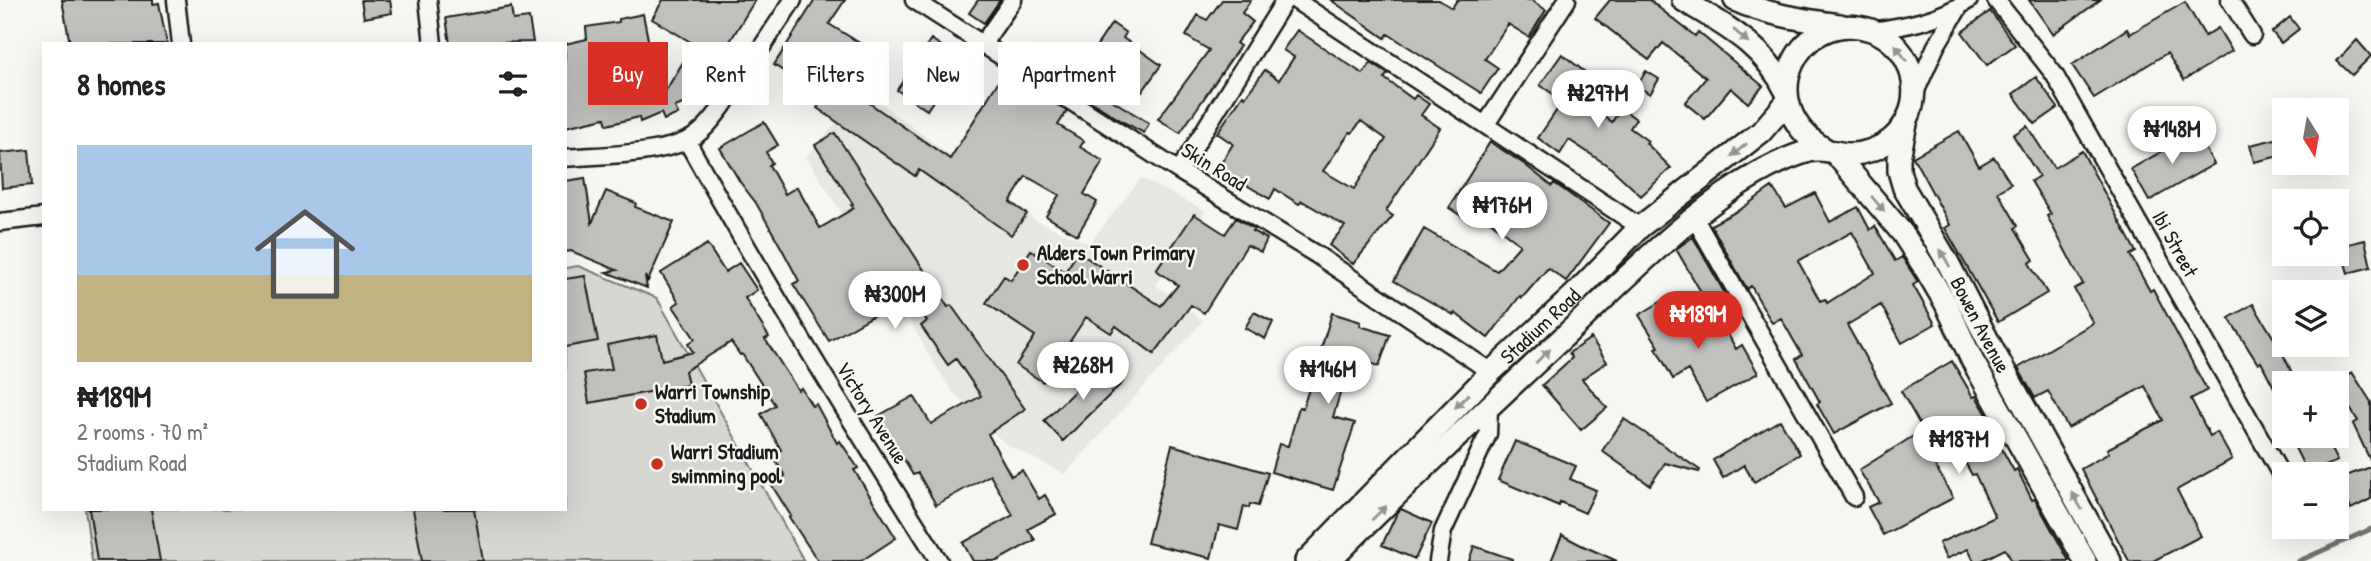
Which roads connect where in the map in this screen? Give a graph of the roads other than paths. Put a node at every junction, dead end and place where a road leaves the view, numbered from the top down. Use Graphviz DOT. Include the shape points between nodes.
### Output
graph roads {
  1 [pos="176,0"];
  2 [pos="428,0"];
  3 [pos="793,0"];
  4 [pos="914,0"];
  5 [pos="1013,0"];
  6 [pos="1285,0"];
  7 [pos="1295,0"];
  8 [pos="1567,0"];
  9 [pos="1683,0"];
  10 [pos="1735,0"];
  11 [pos="1996,0"];
  12 [pos="2230,0"];
  13 [pos="1964,3"];
  14 [pos="1849,27"];
  15 [pos="1872,31"];
  16 [pos="2252,35"];
  17 [pos="181,42"];
  18 [pos="433,42"];
  19 [pos="979,42"];
  20 [pos="983,42"];
  21 [pos="984,45"];
  22 [pos="1914,95"];
  23 [pos="1787,96"];
  24 [pos="1907,121"];
  25 [pos="1486,124"];
  26 [pos="687,141"];
  27 [pos="1829,151"];
  28 [pos="567,158"];
  29 [pos="1179,171"];
  30 [pos="42,217"];
  31 [pos="1695,219"];
  32 [pos="0,222"];
  33 [pos="1640,227"];
  34 [pos="1491,372"];
  35 [pos="1489,408"];
  36 [pos="2274,462"];
  37 [pos="1854,497"];
  38 [pos="1443,559"];
  39 [pos="939,561"];
  40 [pos="1306,561"];
  41 [pos="1330,561"];
  42 [pos="2085,561"];
  43 [pos="2110,561"];
  1 -- 17 [label="street"];
  2 -- 18 [label="street"];
  3 -- 26 [label="street" via="710,123"];
  4 -- 19 [label="street, Skin Road"];
  5 -- 20 [label="street"];
  6 -- 29 [label="street"];
  7 -- 25 [label="street"];
  8 -- 25 [label="street"];
  9 -- 23 [label="main road, one-way" via="1748,42 1767,60"];
  10 -- 14 [label="main road"];
  11 -- 36 [label="street, Ibi Street" via="2054,74"];
  12 -- 16 [label="street"];
  13 -- 15 [label="street" via="1920,22"];
  13 -- 22 [label="street" via="1936,46"];
  14 -- 15 [label="main road"];
  14 -- 23 [label="main road" via="1825,32 1805,46 1791,67"];
  22 -- 15 [label="main road, one-way" via="1904,55"];
  21 -- 29 [label="street, Skin Road"];
  22 -- 24 [label="main road"];
  23 -- 27 [label="main road" via="1800,131"];
  23 -- 33 [label="main road, Stadium Road, one-way" via="1761,132"];
  24 -- 27 [label="main road" via="1890,140 1868,152"];
  43 -- 24 [label="main road, Bowen Avenue, one-way" via="1904,188 1899,158"];
  25 -- 33 [label="street"];
  26 -- 28 [label="street" via="658,149"];
  26 -- 39 [label="street, Victory Avenue"];
  27 -- 31 [label="main road, Stadium Road" via="1811,151 1773,164"];
  27 -- 42 [label="main road, Bowen Avenue, one-way" via="1903,234 1926,270"];
  29 -- 34 [label="street, Skin Road" via="1317,255"];
  30 -- 32 [label="street"];
  35 -- 31 [label="main road, Stadium Road, one-way" via="1646,259"];
  31 -- 37 [label="street"];
  33 -- 34 [label="main road, Stadium Road"];
  34 -- 40 [label="main road, Stadium Road, one-way"];
  35 -- 38 [label="street" via="1488,434 1443,531"];
  41 -- 35 [label="main road, Stadium Road, one-way"];
}
